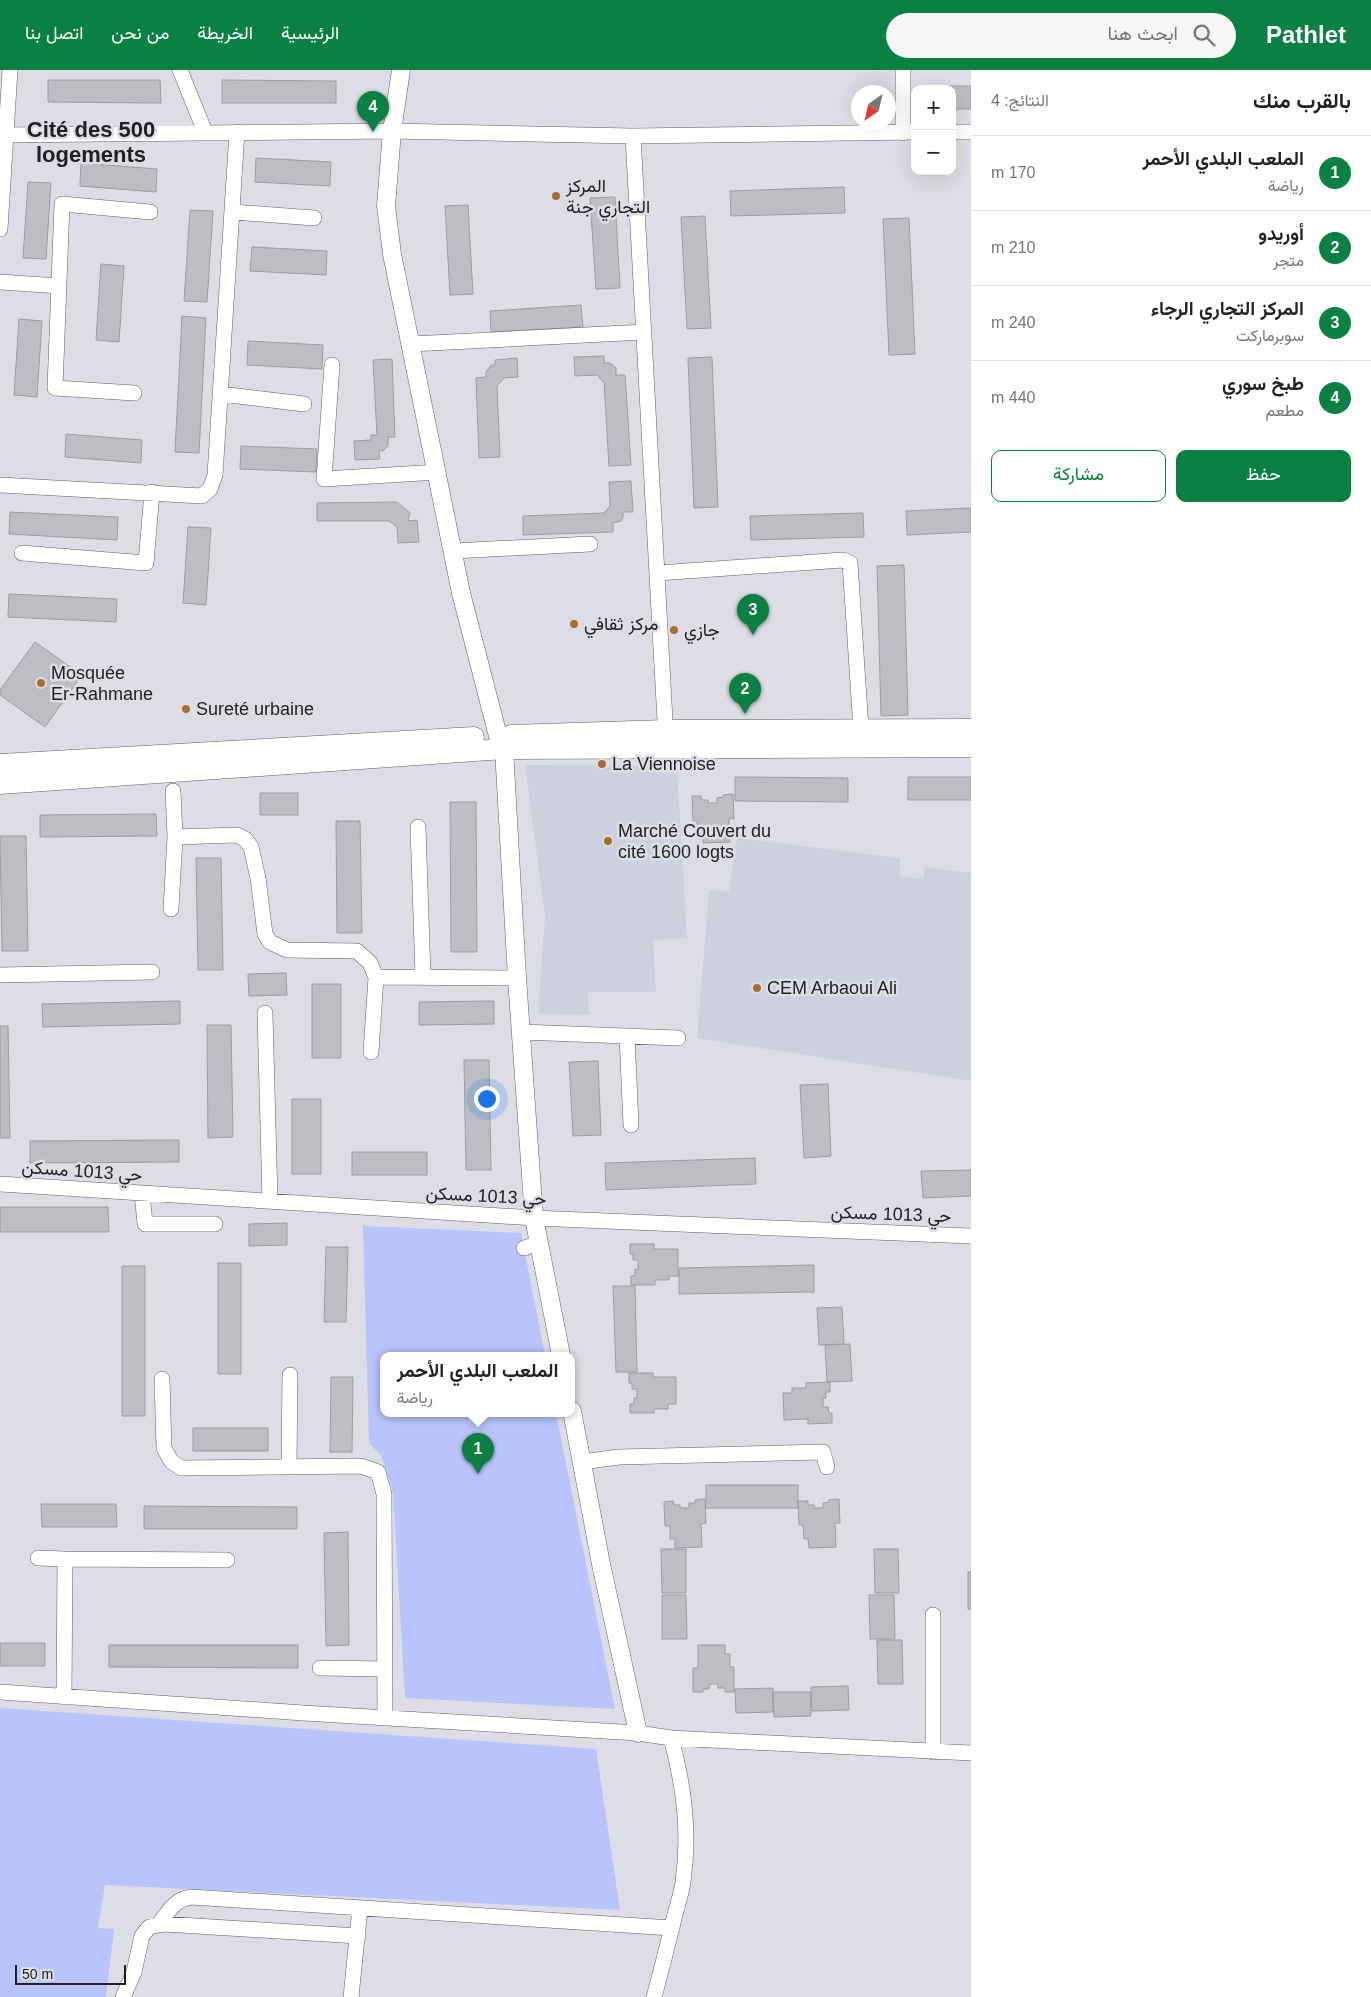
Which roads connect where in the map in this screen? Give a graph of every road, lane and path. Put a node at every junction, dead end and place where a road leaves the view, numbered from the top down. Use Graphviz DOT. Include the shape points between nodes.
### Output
graph roads {
  1 [pos="10,70"];
  2 [pos="180,70"];
  3 [pos="401,70"];
  4 [pos="904,70"];
  5 [pos="392,131"];
  6 [pos="205,132"];
  7 [pos="237,132"];
  8 [pos="909,132"];
  9 [pos="956,132"];
  10 [pos="971,132"];
  11 [pos="3,134"];
  12 [pos="632,136"];
  13 [pos="150,212"];
  14 [pos="233,212"];
  15 [pos="314,218"];
  16 [pos="0,229"];
  17 [pos="0,282"];
  18 [pos="59,286"];
  19 [pos="644,332"];
  20 [pos="411,344"];
  21 [pos="332,365"];
  22 [pos="134,393"];
  23 [pos="220,394"];
  24 [pos="304,404"];
  25 [pos="438,472"];
  26 [pos="0,485"];
  27 [pos="152,492"];
  28 [pos="590,544"];
  29 [pos="453,551"];
  30 [pos="22,553"];
  31 [pos="658,573"];
  32 [pos="861,729"];
  33 [pos="971,729"];
  34 [pos="666,739"];
  35 [pos="501,742"];
  36 [pos="971,747"];
  37 [pos="0,764"];
  38 [pos="0,784"];
  39 [pos="173,791"];
  40 [pos="418,827"];
  41 [pos="175,838"];
  42 [pos="171,909"];
  43 [pos="152,972"];
  44 [pos="0,975"];
  45 [pos="376,977"];
  46 [pos="423,977"];
  47 [pos="517,978"];
  48 [pos="265,1013"];
  49 [pos="521,1032"];
  50 [pos="627,1036"];
  51 [pos="678,1038"];
  52 [pos="371,1052"];
  53 [pos="631,1125"];
  54 [pos="0,1184"];
  55 [pos="142,1193"];
  56 [pos="270,1202"];
  57 [pos="534,1218"];
  58 [pos="215,1224"];
  59 [pos="971,1236"];
  60 [pos="560,1352"];
  61 [pos="290,1375"];
  62 [pos="162,1379"];
  63 [pos="573,1417"];
  64 [pos="582,1462"];
  65 [pos="289,1467"];
  66 [pos="827,1467"];
  67 [pos="38,1558"];
  68 [pos="65,1559"];
  69 [pos="227,1560"];
  70 [pos="933,1615"];
  71 [pos="320,1668"];
  72 [pos="385,1669"];
  73 [pos="0,1692"];
  74 [pos="64,1697"];
  75 [pos="385,1718"];
  76 [pos="638,1733"];
  77 [pos="671,1738"];
  78 [pos="933,1752"];
  79 [pos="971,1753"];
  80 [pos="360,1908"];
  81 [pos="159,1924"];
  82 [pos="672,1928"];
  83 [pos="358,1936"];
  84 [pos="123,1997"];
  85 [pos="351,1997"];
  86 [pos="654,1997"];
  1 -- 11 [label="street"];
  2 -- 6 [label="street"];
  3 -- 5 [label="street"];
  4 -- 8 [label="street"];
  5 -- 7 [label="street"];
  5 -- 12 [label="street"];
  5 -- 20 [label="street" via="386,206 392,254"];
  6 -- 7 [label="street"];
  6 -- 11 [label="street"];
  7 -- 14 [label="street"];
  8 -- 12 [label="street"];
  9 -- 10 [label="street"];
  11 -- 16 [label="street"];
  12 -- 19 [label="street"];
  13 -- 18 [label="street" via="62,204"];
  14 -- 15 [label="street"];
  14 -- 23 [label="street"];
  17 -- 18 [label="street"];
  18 -- 22 [label="street" via="55,388"];
  19 -- 20 [label="street"];
  19 -- 31 [label="street"];
  20 -- 25 [label="street"];
  21 -- 25 [label="street" via="324,480"];
  23 -- 24 [label="street"];
  23 -- 27 [label="street" via="215,474 210,489 202,496"];
  25 -- 29 [label="street"];
  26 -- 27 [label="street"];
  27 -- 30 [label="street" via="146,563"];
  28 -- 29 [label="street"];
  29 -- 35 [label="street"];
  31 -- 32 [label="street" via="843,560 850,563"];
  31 -- 34 [label="street"];
  32 -- 33 [label="main road"];
  32 -- 34 [label="main road"];
  34 -- 35 [label="main road"];
  34 -- 36 [label="main road"];
  35 -- 37 [label="main road"];
  35 -- 38 [label="main road"];
  35 -- 47 [label="street"];
  39 -- 41 [label="street"];
  40 -- 46 [label="street"];
  41 -- 42 [label="street"];
  41 -- 45 [label="street" via="236,835 245,839 251,847 265,934 270,942 287,950 357,951 370,963"];
  43 -- 44 [label="street"];
  45 -- 46 [label="street"];
  45 -- 52 [label="street"];
  46 -- 47 [label="street"];
  47 -- 49 [label="street"];
  48 -- 56 [label="street"];
  49 -- 50 [label="street"];
  49 -- 57 [label="street"];
  50 -- 51 [label="street"];
  50 -- 53 [label="street"];
  54 -- 55 [label="street, حي 1013 مسكن"];
  55 -- 56 [label="street, حي 1013 مسكن"];
  55 -- 58 [label="street" via="145,1224"];
  56 -- 57 [label="street, حي 1013 مسكن"];
  57 -- 59 [label="street, حي 1013 مسكن"];
  57 -- 60 [label="street" via="531,1245"];
  61 -- 65 [label="street"];
  62 -- 65 [label="street" via="164,1448 171,1461 181,1468"];
  63 -- 64 [label="street"];
  64 -- 66 [label="street" via="619,1457 822,1452"];
  64 -- 76 [label="street"];
  65 -- 72 [label="street" via="361,1466 378,1472 384,1494"];
  67 -- 68 [label="street"];
  68 -- 69 [label="street"];
  68 -- 74 [label="street"];
  70 -- 78 [label="street"];
  71 -- 72 [label="street"];
  72 -- 75 [label="street"];
  73 -- 74 [label="street"];
  74 -- 75 [label="street"];
  75 -- 76 [label="street"];
  76 -- 77 [label="street"];
  77 -- 78 [label="street"];
  77 -- 82 [label="street" via="682,1780 686,1839 683,1884"];
  78 -- 79 [label="street"];
  80 -- 81 [label="street" via="191,1897 176,1903"];
  80 -- 82 [label="street"];
  80 -- 83 [label="street"];
  81 -- 83 [label="street"];
  81 -- 84 [label="street" via="149,1927 142,1936 134,1972"];
  82 -- 86 [label="street"];
  83 -- 85 [label="street"];
}
